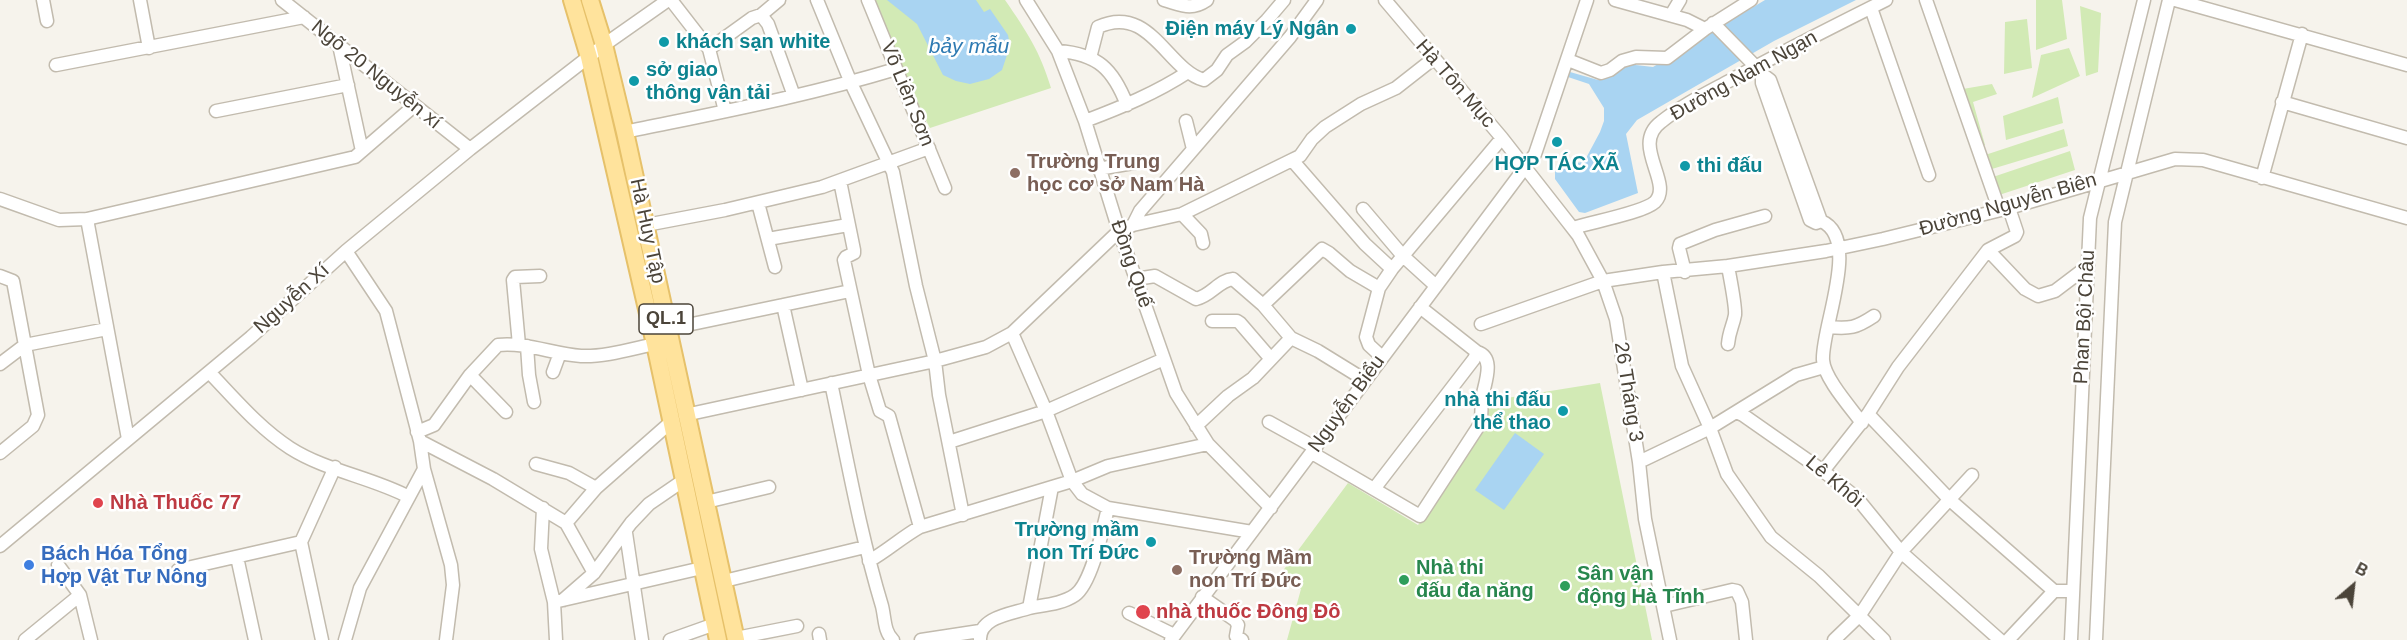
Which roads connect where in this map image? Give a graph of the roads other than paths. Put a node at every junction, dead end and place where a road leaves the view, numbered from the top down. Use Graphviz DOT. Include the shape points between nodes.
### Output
graph roads {
  1 [pos="43,0"];
  2 [pos="140,0"];
  3 [pos="282,0"];
  4 [pos="572,0"];
  5 [pos="590,0"];
  6 [pos="669,0"];
  7 [pos="779,0"];
  8 [pos="818,0"];
  9 [pos="868,0"];
  10 [pos="1026,0"];
  11 [pos="1164,0"];
  12 [pos="1207,0"];
  13 [pos="1284,0"];
  14 [pos="1317,0"];
  15 [pos="1385,0"];
  16 [pos="1587,0"];
  17 [pos="1615,0"];
  18 [pos="1680,0"];
  19 [pos="1751,0"];
  20 [pos="1886,0"];
  21 [pos="1926,0"];
  22 [pos="2144,0"];
  23 [pos="2169,0"];
  24 [pos="2175,0"];
  25 [pos="1871,8"];
  26 [pos="761,15"];
  27 [pos="1671,15"];
  28 [pos="304,17"];
  29 [pos="47,21"];
  30 [pos="1712,27"];
  31 [pos="2302,34"];
  32 [pos="339,45"];
  33 [pos="604,45"];
  34 [pos="149,48"];
  35 [pos="709,49"];
  36 [pos="1058,51"];
  37 [pos="589,57"];
  38 [pos="1090,58"];
  39 [pos="1433,59"];
  40 [pos="1568,60"];
  41 [pos="56,65"];
  42 [pos="2407,65"];
  43 [pos="1757,67"];
  44 [pos="896,69"];
  45 [pos="1188,72"];
  46 [pos="851,83"];
  47 [pos="348,85"];
  48 [pos="794,96"];
  49 [pos="2282,102"];
  50 [pos="414,105"];
  51 [pos="1127,105"];
  52 [pos="216,111"];
  53 [pos="725,111"];
  54 [pos="1085,121"];
  55 [pos="1186,121"];
  56 [pos="625,132"];
  57 [pos="1502,138"];
  58 [pos="2407,138"];
  59 [pos="929,148"];
  60 [pos="470,149"];
  61 [pos="1192,149"];
  62 [pos="362,151"];
  63 [pos="1292,160"];
  64 [pos="1139,162"];
  65 [pos="888,163"];
  66 [pos="1098,169"];
  67 [pos="1525,169"];
  68 [pos="2127,171"];
  69 [pos="1929,175"];
  70 [pos="2262,178"];
  71 [pos="2099,180"];
  72 [pos="840,181"];
  73 [pos="945,188"];
  74 [pos="0,199"];
  75 [pos="758,202"];
  76 [pos="1363,209"];
  77 [pos="2004,209"];
  78 [pos="1182,214"];
  79 [pos="1764,216"];
  80 [pos="2407,218"];
  81 [pos="87,219"];
  82 [pos="646,225"];
  83 [pos="848,225"];
  84 [pos="1132,225"];
  85 [pos="1573,228"];
  86 [pos="1119,231"];
  87 [pos="768,239"];
  88 [pos="1203,243"];
  89 [pos="1838,249"];
  90 [pos="346,250"];
  91 [pos="1988,250"];
  92 [pos="1403,256"];
  93 [pos="1728,266"];
  94 [pos="2088,266"];
  95 [pos="775,267"];
  96 [pos="1392,269"];
  97 [pos="1663,272"];
  98 [pos="1685,272"];
  99 [pos="0,276"];
  100 [pos="540,276"];
  101 [pos="1136,279"];
  102 [pos="1603,281"];
  103 [pos="1436,286"];
  104 [pos="1379,288"];
  105 [pos="850,291"];
  106 [pos="783,305"];
  107 [pos="1263,305"];
  108 [pos="1420,307"];
  109 [pos="1874,316"];
  110 [pos="1212,321"];
  111 [pos="1481,324"];
  112 [pos="1828,327"];
  113 [pos="668,328"];
  114 [pos="107,329"];
  115 [pos="1012,333"];
  116 [pos="1291,338"];
  117 [pos="655,344"];
  118 [pos="1728,344"];
  119 [pos="25,345"];
  120 [pos="523,345"];
  121 [pos="560,352"];
  122 [pos="1477,352"];
  123 [pos="1382,357"];
  124 [pos="1164,358"];
  125 [pos="1271,359"];
  126 [pos="935,361"];
  127 [pos="0,364"];
  128 [pos="1824,367"];
  129 [pos="209,372"];
  130 [pos="553,372"];
  131 [pos="470,375"];
  132 [pos="869,375"];
  133 [pos="1365,380"];
  134 [pos="831,382"];
  135 [pos="802,390"];
  136 [pos="534,402"];
  137 [pos="1046,411"];
  138 [pos="506,412"];
  139 [pos="1736,412"];
  140 [pos="678,419"];
  141 [pos="1865,419"];
  142 [pos="1269,422"];
  143 [pos="1196,426"];
  144 [pos="1710,428"];
  145 [pos="419,437"];
  146 [pos="128,440"];
  147 [pos="949,442"];
  148 [pos="1208,444"];
  149 [pos="1314,450"];
  150 [pos="0,453"];
  151 [pos="1639,462"];
  152 [pos="536,464"];
  153 [pos="335,467"];
  154 [pos="424,469"];
  155 [pos="1823,471"];
  156 [pos="1972,475"];
  157 [pos="684,480"];
  158 [pos="1072,480"];
  159 [pos="769,487"];
  160 [pos="1052,487"];
  161 [pos="596,488"];
  162 [pos="1374,489"];
  163 [pos="409,497"];
  164 [pos="1950,500"];
  165 [pos="706,502"];
  166 [pos="543,508"];
  167 [pos="1108,508"];
  168 [pos="1271,508"];
  169 [pos="963,515"];
  170 [pos="566,523"];
  171 [pos="920,527"];
  172 [pos="1252,532"];
  173 [pos="626,533"];
  174 [pos="301,542"];
  175 [pos="0,546"];
  176 [pos="865,547"];
  177 [pos="1901,552"];
  178 [pos="237,557"];
  179 [pos="869,561"];
  180 [pos="58,565"];
  181 [pos="702,567"];
  182 [pos="178,570"];
  183 [pos="594,573"];
  184 [pos="724,581"];
  185 [pos="633,584"];
  186 [pos="2054,591"];
  187 [pos="2072,591"];
  188 [pos="80,595"];
  189 [pos="1203,597"];
  190 [pos="558,601"];
  191 [pos="1664,606"];
  192 [pos="1029,608"];
  193 [pos="1129,613"];
  194 [pos="1860,615"];
  195 [pos="796,626"];
  196 [pos="716,632"];
  197 [pos="980,636"];
  198 [pos="1173,638"];
  199 [pos="736,639"];
  200 [pos="25,640"];
  201 [pos="91,640"];
  202 [pos="255,640"];
  203 [pos="322,640"];
  204 [pos="345,640"];
  205 [pos="446,640"];
  206 [pos="556,640"];
  207 [pos="642,640"];
  208 [pos="670,640"];
  209 [pos="893,640"];
  210 [pos="921,640"];
  211 [pos="1242,640"];
  212 [pos="1670,640"];
  213 [pos="1746,640"];
  214 [pos="1834,640"];
  215 [pos="1884,640"];
  216 [pos="2000,640"];
  217 [pos="2008,640"];
  218 [pos="2071,640"];
  219 [pos="2096,640"];
  1 -- 29 [label="street"];
  2 -- 34 [label="street"];
  3 -- 28 [label="street, Ngõ 20 Nguyễn xí"];
  4 -- 37 [label="main road, Hà Huy Tập / QL.1"];
  5 -- 33 [label="main road, Hà Huy Tập / QL.1"];
  6 -- 33 [label="street, Nguyễn Xí"];
  6 -- 35 [label="street"];
  7 -- 26 [label="street"];
  8 -- 46 [label="street"];
  9 -- 44 [label="street, Võ Liên Sơn"];
  10 -- 36 [label="street, Đồng Quế"];
  11 -- 12 [label="street" via="1187,8"];
  13 -- 45 [label="street" via="1204,80"];
  14 -- 61 [label="street" via="1290,37"];
  15 -- 39 [label="street, Hà Tôn Mục"];
  16 -- 40 [label="street, Nguyễn Biểu"];
  17 -- 27 [label="street"];
  18 -- 27 [label="street"];
  19 -- 30 [label="street"];
  20 -- 25 [label="street, Đường Nam Ngạn"];
  21 -- 77 [label="street"];
  22 -- 71 [label="street, Phan Bội Châu"];
  23 -- 68 [label="street, Phan Bội Châu"];
  24 -- 31 [label="street"];
  25 -- 43 [label="street, Đường Nam Ngạn"];
  25 -- 69 [label="street"];
  26 -- 35 [label="street"];
  26 -- 48 [label="street" via="768,24"];
  27 -- 30 [label="street"];
  28 -- 32 [label="street, Ngõ 20 Nguyễn xí"];
  28 -- 34 [label="street"];
  30 -- 40 [label="street" via="1667,58 1636,57 1601,73"];
  30 -- 43 [label="street"];
  31 -- 42 [label="street"];
  31 -- 49 [label="street"];
  32 -- 47 [label="street"];
  32 -- 50 [label="street, Ngõ 20 Nguyễn xí"];
  33 -- 37 [label="street, Nguyễn Xí"];
  33 -- 56 [label="main road, Hà Huy Tập / QL.1"];
  34 -- 41 [label="street"];
  35 -- 53 [label="street"];
  36 -- 38 [label="street"];
  36 -- 54 [label="street, Đồng Quế"];
  37 -- 60 [label="street, Nguyễn Xí"];
  37 -- 117 [label="main road, Hà Huy Tập / QL.1"];
  38 -- 45 [label="street" via="1098,27 1120,22 1159,41"];
  38 -- 51 [label="street" via="1119,83"];
  39 -- 57 [label="street, Hà Tôn Mục"];
  39 -- 63 [label="street" via="1396,88 1325,127"];
  40 -- 67 [label="street, Nguyễn Biểu" via="1535,154"];
  43 -- 85 [label="street, Đường Nam Ngạn" via="1684,105 1651,130 1648,143 1659,188 1654,203"];
  43 -- 89 [label="street" via="1770,80 1821,221 1834,231"];
  44 -- 46 [label="street"];
  44 -- 59 [label="street, Võ Liên Sơn"];
  45 -- 51 [label="street"];
  46 -- 48 [label="street"];
  46 -- 65 [label="street"];
  47 -- 52 [label="street"];
  47 -- 62 [label="street"];
  48 -- 53 [label="street"];
  49 -- 58 [label="street"];
  49 -- 70 [label="street"];
  50 -- 60 [label="street, Ngõ 20 Nguyễn xí"];
  50 -- 62 [label="street"];
  51 -- 54 [label="street"];
  53 -- 56 [label="street"];
  54 -- 66 [label="street, Đồng Quế"];
  55 -- 61 [label="street"];
  56 -- 82 [label="main road, Hà Huy Tập / QL.1"];
  57 -- 67 [label="street, Hà Tôn Mục"];
  57 -- 92 [label="street"];
  59 -- 65 [label="street"];
  59 -- 73 [label="street, Võ Liên Sơn"];
  60 -- 90 [label="street, Nguyễn Xí"];
  61 -- 84 [label="street"];
  62 -- 81 [label="street" via="355,157"];
  63 -- 78 [label="street"];
  63 -- 96 [label="street"];
  64 -- 66 [label="street"];
  65 -- 72 [label="street"];
  65 -- 126 [label="street"];
  66 -- 86 [label="street, Đồng Quế"];
  67 -- 85 [label="street, 26 Tháng 3"];
  67 -- 103 [label="street, Nguyễn Biểu"];
  68 -- 70 [label="street, Đường Nguyễn Biên" via="2189,158"];
  68 -- 71 [label="street, Đường Nguyễn Biên"];
  68 -- 219 [label="street, Phan Bội Châu" via="2115,222"];
  70 -- 80 [label="street, Đường Nguyễn Biên"];
  71 -- 77 [label="street, Đường Nguyễn Biên"];
  71 -- 94 [label="street, Phan Bội Châu" via="2090,218"];
  72 -- 75 [label="street"];
  72 -- 83 [label="street"];
  74 -- 81 [label="street" via="59,220"];
  75 -- 82 [label="street"];
  75 -- 87 [label="street"];
  76 -- 92 [label="street"];
  77 -- 89 [label="street, Đường Nguyễn Biên"];
  77 -- 91 [label="street" via="2017,232"];
  78 -- 84 [label="street"];
  78 -- 88 [label="street" via="1201,234"];
  79 -- 98 [label="street" via="1680,244"];
  81 -- 114 [label="street"];
  82 -- 113 [label="main road, Hà Huy Tập / QL.1"];
  83 -- 87 [label="street"];
  83 -- 105 [label="street" via="854,250 844,260"];
  84 -- 86 [label="street"];
  85 -- 102 [label="street, 26 Tháng 3"];
  86 -- 101 [label="street, Đồng Quế"];
  86 -- 115 [label="street"];
  87 -- 95 [label="street"];
  89 -- 93 [label="street, Đường Nguyễn Biên"];
  89 -- 112 [label="street" via="1841,265"];
  90 -- 129 [label="street, Nguyễn Xí"];
  90 -- 145 [label="street" via="386,311"];
  91 -- 94 [label="street" via="2025,290 2038,296 2055,291"];
  91 -- 141 [label="street" via="1898,367"];
  92 -- 96 [label="street"];
  92 -- 103 [label="street"];
  93 -- 98 [label="street, Đường Nguyễn Biên"];
  93 -- 118 [label="street" via="1735,308"];
  94 -- 187 [label="street, Phan Bội Châu"];
  96 -- 104 [label="street"];
  97 -- 98 [label="street, Đường Nguyễn Biên"];
  97 -- 102 [label="street, Đường Nguyễn Biên"];
  97 -- 144 [label="street" via="1682,366"];
  99 -- 119 [label="street" via="14,281"];
  100 -- 120 [label="street" via="513,280"];
  101 -- 107 [label="street" via="1155,276 1196,299 1203,298 1225,279 1233,279"];
  101 -- 124 [label="street, Đồng Quế"];
  102 -- 111 [label="street, Đường Nguyễn Biên"];
  102 -- 151 [label="street, 26 Tháng 3" via="1616,319"];
  103 -- 108 [label="street, Nguyễn Biểu"];
  104 -- 107 [label="street" via="1350,272 1322,249"];
  104 -- 123 [label="street" via="1366,337"];
  105 -- 106 [label="street"];
  105 -- 132 [label="street"];
  106 -- 113 [label="street"];
  106 -- 135 [label="street"];
  107 -- 116 [label="street"];
  108 -- 122 [label="street"];
  108 -- 123 [label="street, Nguyễn Biểu"];
  109 -- 112 [label="street" via="1858,327"];
  110 -- 125 [label="street" via="1237,321"];
  112 -- 128 [label="street"];
  113 -- 140 [label="main road, Hà Huy Tập / QL.1"];
  114 -- 119 [label="street"];
  114 -- 146 [label="street"];
  115 -- 126 [label="street" via="986,347"];
  115 -- 137 [label="street"];
  116 -- 125 [label="street"];
  116 -- 133 [label="street"];
  117 -- 121 [label="street" via="604,355"];
  117 -- 140 [label="main road, Hà Huy Tập / QL.1"];
  119 -- 127 [label="street"];
  119 -- 150 [label="street" via="38,415 33,426"];
  120 -- 121 [label="street"];
  120 -- 131 [label="street" via="498,345"];
  120 -- 136 [label="street"];
  121 -- 130 [label="street"];
  122 -- 162 [label="street"];
  122 -- 162 [label="street" via="1486,360 1488,374 1480,424 1420,516"];
  123 -- 133 [label="street, Nguyễn Biểu"];
  124 -- 137 [label="street"];
  124 -- 143 [label="street, Đồng Quế" via="1176,393"];
  125 -- 143 [label="street"];
  126 -- 132 [label="street"];
  126 -- 147 [label="street"];
  128 -- 139 [label="street" via="1796,375"];
  128 -- 141 [label="street"];
  129 -- 146 [label="street, Nguyễn Xí"];
  129 -- 153 [label="street" via="272,434 291,448"];
  131 -- 138 [label="street"];
  131 -- 145 [label="street" via="434,425"];
  132 -- 134 [label="street"];
  132 -- 171 [label="street" via="880,411 889,416"];
  133 -- 149 [label="street, Nguyễn Biểu"];
  134 -- 135 [label="street"];
  134 -- 176 [label="street"];
  135 -- 140 [label="street"];
  137 -- 147 [label="street"];
  137 -- 158 [label="street"];
  139 -- 144 [label="street"];
  139 -- 155 [label="street, Lê Khôi"];
  140 -- 157 [label="main road, Hà Huy Tập / QL.1"];
  140 -- 161 [label="street"];
  140 -- 165 [label="main road, Hà Huy Tập / QL.1"];
  141 -- 155 [label="street"];
  141 -- 164 [label="street"];
  142 -- 149 [label="street"];
  143 -- 148 [label="street, Đồng Quế"];
  144 -- 151 [label="street"];
  144 -- 194 [label="street" via="1727,474 1771,537"];
  145 -- 154 [label="street"];
  145 -- 166 [label="street"];
  146 -- 175 [label="street, Nguyễn Xí"];
  147 -- 169 [label="street"];
  148 -- 158 [label="street" via="1108,466"];
  148 -- 168 [label="street, Đồng Quế"];
  149 -- 162 [label="street"];
  149 -- 168 [label="street, Nguyễn Biểu"];
  151 -- 191 [label="street, 26 Tháng 3" via="1645,519"];
  152 -- 161 [label="street" via="569,473"];
  153 -- 163 [label="street"];
  153 -- 174 [label="street"];
  154 -- 163 [label="street"];
  154 -- 205 [label="street" via="451,565 453,585"];
  155 -- 177 [label="street, Lê Khôi" via="1857,498"];
  156 -- 164 [label="street"];
  157 -- 173 [label="street" via="649,504"];
  157 -- 181 [label="main road, Hà Huy Tập / QL.1"];
  158 -- 160 [label="street"];
  158 -- 167 [label="street" via="1082,494"];
  159 -- 165 [label="street"];
  160 -- 169 [label="street"];
  160 -- 192 [label="street"];
  161 -- 170 [label="street"];
  163 -- 204 [label="street" via="360,588"];
  164 -- 177 [label="street"];
  164 -- 186 [label="street"];
  165 -- 184 [label="main road, Hà Huy Tập / QL.1"];
  166 -- 170 [label="street"];
  166 -- 190 [label="street" via="541,549"];
  167 -- 172 [label="street"];
  167 -- 192 [label="street" via="1093,563 1076,595"];
  168 -- 172 [label="street, Nguyễn Biểu"];
  169 -- 171 [label="street"];
  170 -- 183 [label="street"];
  171 -- 179 [label="street"];
  172 -- 189 [label="street, Nguyễn Biểu"];
  173 -- 183 [label="street"];
  173 -- 185 [label="street"];
  174 -- 178 [label="street"];
  174 -- 203 [label="street"];
  176 -- 179 [label="street"];
  176 -- 184 [label="street"];
  177 -- 194 [label="street"];
  177 -- 216 [label="street, Lê Khôi"];
  178 -- 182 [label="street"];
  178 -- 202 [label="street"];
  179 -- 209 [label="street" via="887,635"];
  180 -- 188 [label="street"];
  181 -- 185 [label="street"];
  181 -- 196 [label="main road, Hà Huy Tập / QL.1"];
  183 -- 190 [label="street"];
  184 -- 199 [label="main road, Hà Huy Tập / QL.1"];
  185 -- 190 [label="street"];
  185 -- 207 [label="street"];
  186 -- 187 [label="street"];
  186 -- 217 [label="street"];
  187 -- 218 [label="street, Phan Bội Châu"];
  188 -- 200 [label="street"];
  188 -- 201 [label="street"];
  189 -- 198 [label="street, Nguyễn Biểu"];
  189 -- 211 [label="street" via="1235,621 1236,636"];
  190 -- 206 [label="street"];
  191 -- 212 [label="street, 26 Tháng 3"];
  191 -- 213 [label="street" via="1737,591"];
  192 -- 197 [label="street" via="985,624"];
  193 -- 198 [label="street"];
  194 -- 214 [label="street"];
  194 -- 215 [label="street"];
  195 -- 199 [label="street"];
  196 -- 208 [label="street"];
  197 -- 210 [label="street"];
}
